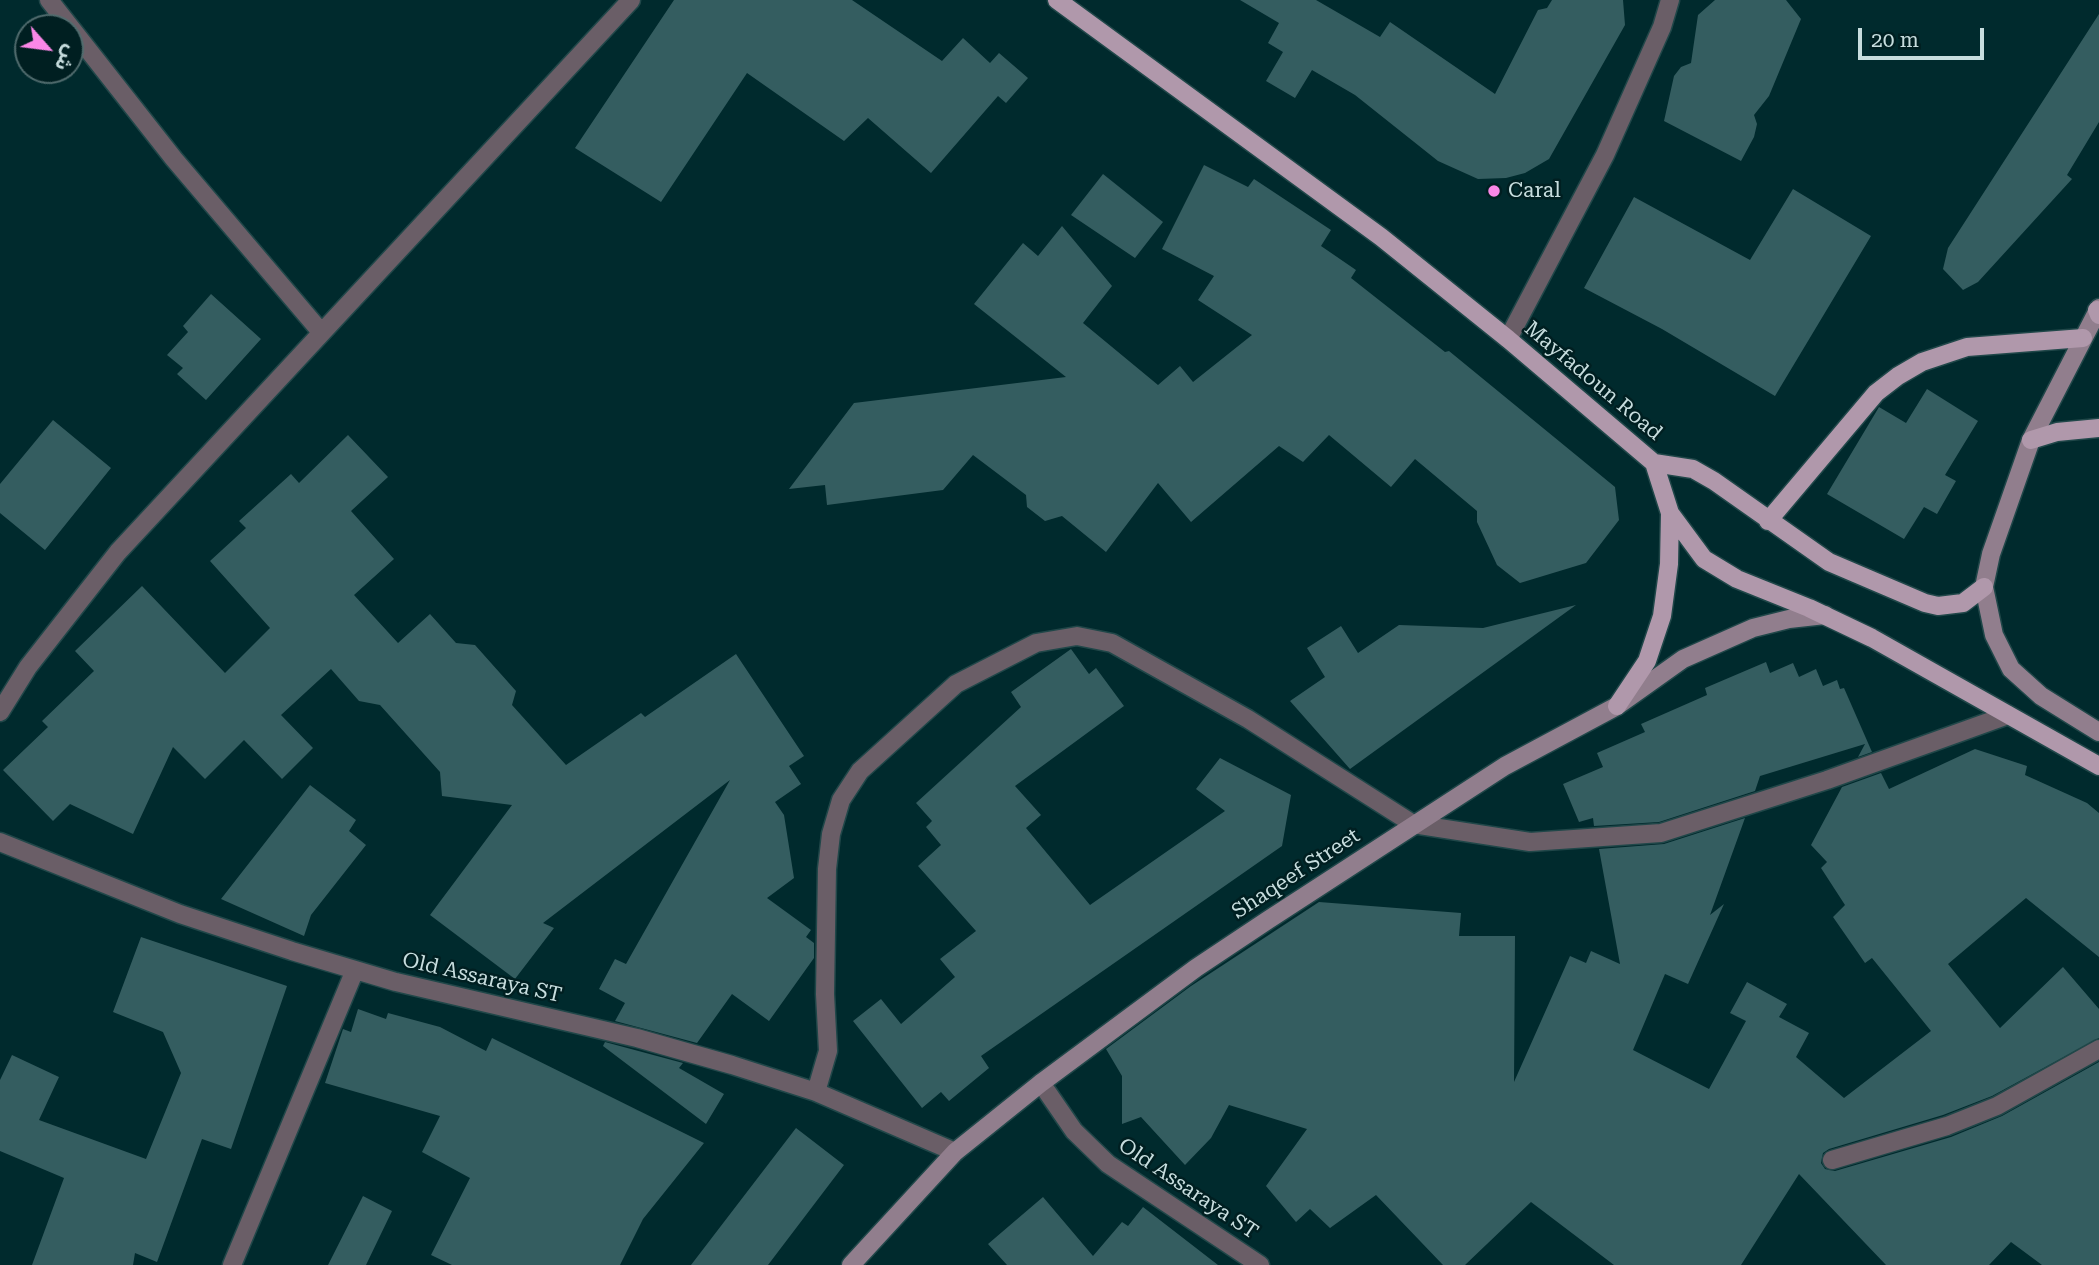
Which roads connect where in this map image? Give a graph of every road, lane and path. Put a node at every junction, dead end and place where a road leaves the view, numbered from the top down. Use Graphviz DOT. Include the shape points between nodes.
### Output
graph roads {
  1 [pos="49,0"];
  2 [pos="631,0"];
  3 [pos="1057,0"];
  4 [pos="1670,0"];
  5 [pos="2098,311"];
  6 [pos="321,332"];
  7 [pos="2083,338"];
  8 [pos="1508,339"];
  9 [pos="2099,428"];
  10 [pos="2031,440"];
  11 [pos="1654,463"];
  12 [pos="1670,513"];
  13 [pos="1768,521"];
  14 [pos="1984,587"];
  15 [pos="1825,615"];
  16 [pos="1617,706"];
  17 [pos="0,712"];
  18 [pos="2008,715"];
  19 [pos="2099,732"];
  20 [pos="2099,766"];
  21 [pos="1413,824"];
  22 [pos="0,842"];
  23 [pos="355,970"];
  24 [pos="2099,1049"];
  25 [pos="1041,1083"];
  26 [pos="816,1092"];
  27 [pos="956,1152"];
  28 [pos="1832,1160"];
  29 [pos="232,1265"];
  30 [pos="850,1265"];
  31 [pos="1260,1265"];
  1 -- 6 [label="street" via="174,159"];
  2 -- 6 [label="street"];
  3 -- 8 [label="main road, Mayfadoun Road" via="1381,237"];
  4 -- 8 [label="street" via="1605,155"];
  5 -- 7 [label="main road"];
  6 -- 17 [label="street" via="118,552 28,667"];
  7 -- 10 [label="main road"];
  7 -- 13 [label="main road" via="1967,347 1922,362 1876,393"];
  8 -- 11 [label="main road, Mayfadoun Road"];
  9 -- 10 [label="main road"];
  10 -- 14 [label="main road"];
  11 -- 12 [label="main road, Mayfadoun Road"];
  11 -- 13 [label="main road" via="1693,470"];
  12 -- 15 [label="main road, Mayfadoun Road" via="1704,559 1737,579"];
  12 -- 16 [label="main road" via="1662,615 1647,661"];
  13 -- 14 [label="main road" via="1829,562 1925,603 1964,603"];
  14 -- 19 [label="main road" via="1994,635 2011,669 2041,696"];
  15 -- 16 [label="main road, Shaqeef Street" via="1789,619 1718,641 1683,659"];
  15 -- 18 [label="main road, Mayfadoun Road"];
  16 -- 21 [label="main road, Shaqeef Street" via="1505,766"];
  18 -- 20 [label="main road, Mayfadoun Road"];
  18 -- 21 [label="street" via="1661,834 1530,842"];
  21 -- 25 [label="main road, Shaqeef Street" via="1196,968"];
  21 -- 26 [label="street" via="1248,719 1112,643 1077,636 1036,643 956,684 860,771 841,800 827,869 828,1051"];
  22 -- 23 [label="street, Old Assaraya ST" via="180,914"];
  23 -- 26 [label="street, Old Assaraya ST" via="649,1041"];
  23 -- 29 [label="street"];
  24 -- 28 [label="street" via="1997,1106"];
  25 -- 27 [label="main road, Shaqeef Street"];
  25 -- 31 [label="street, Old Assaraya ST" via="1074,1131 1108,1164"];
  26 -- 27 [label="street, Old Assaraya ST"];
  27 -- 30 [label="main road, Shaqeef Street"];
}
